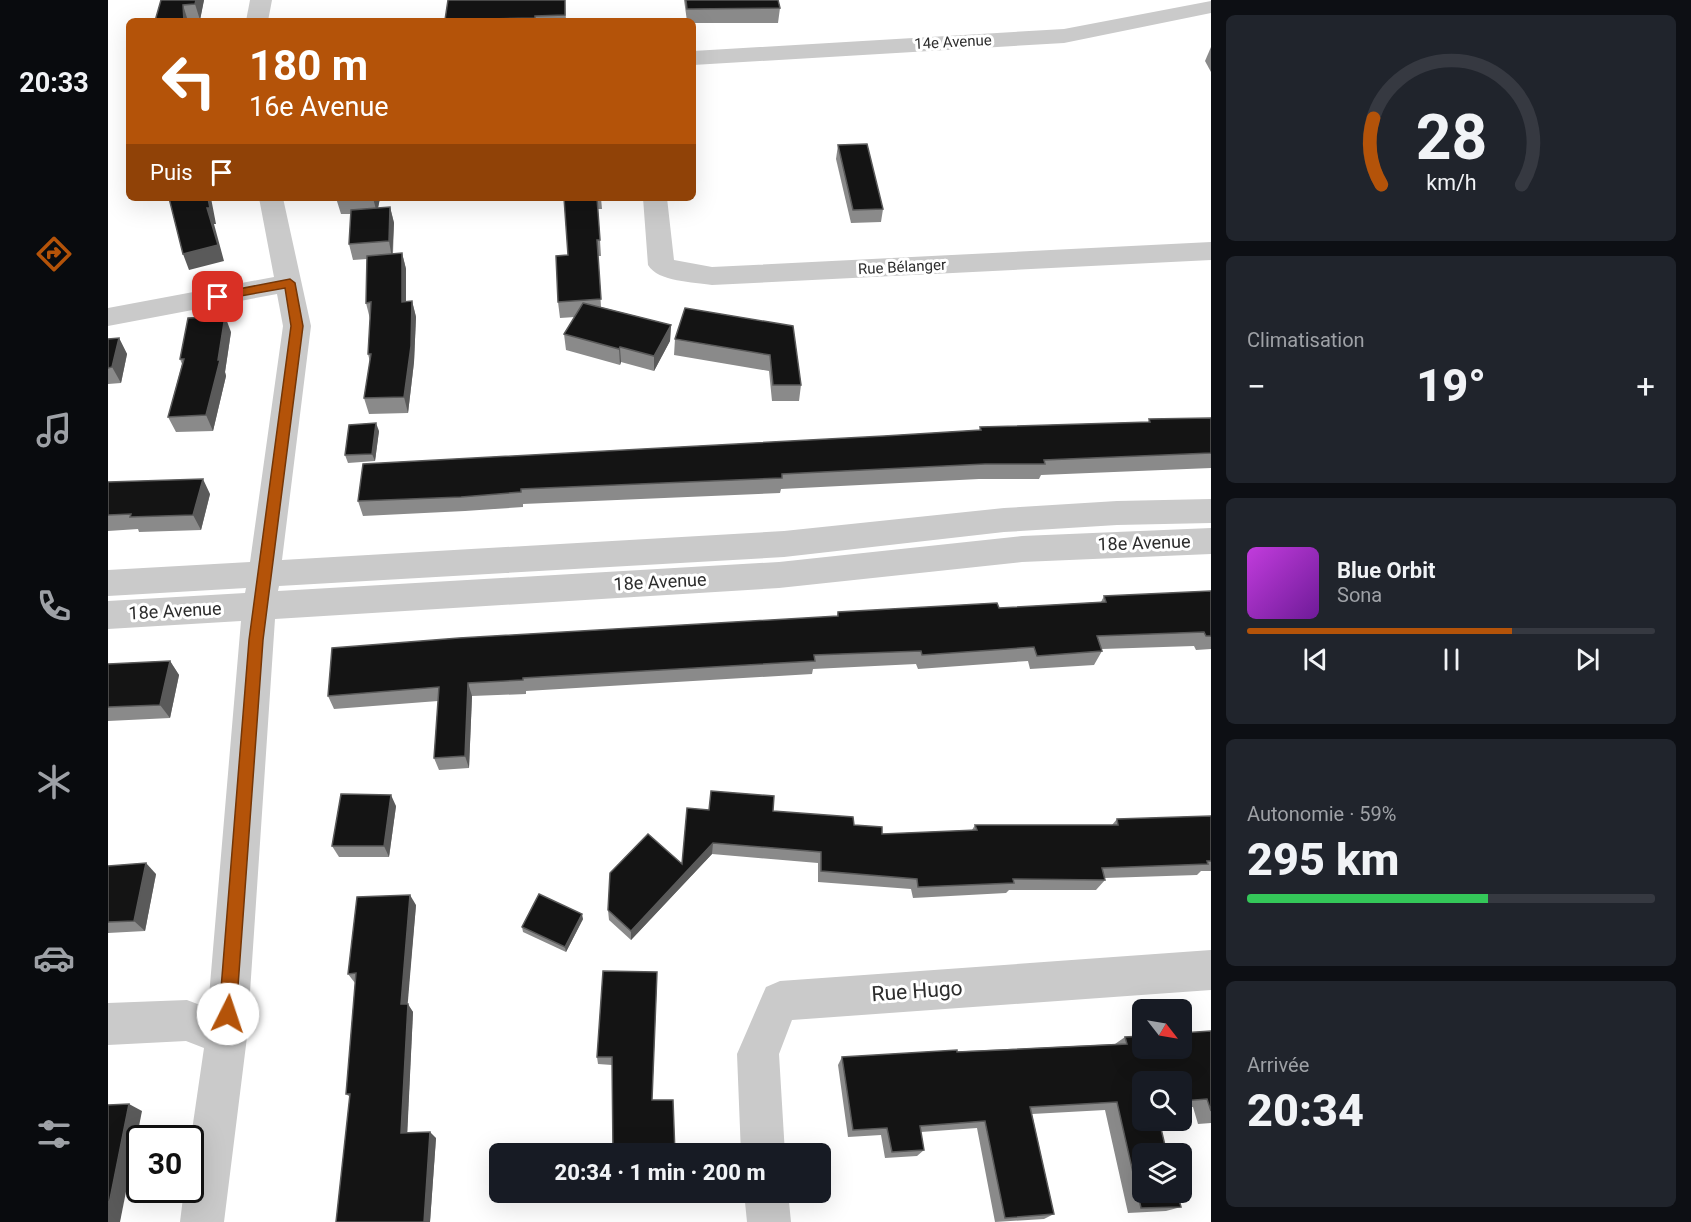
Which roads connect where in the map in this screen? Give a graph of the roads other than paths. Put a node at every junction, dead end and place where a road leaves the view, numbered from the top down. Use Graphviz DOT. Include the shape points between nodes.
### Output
graph roads {
  1 [pos="261,0"];
  2 [pos="1211,7"];
  3 [pos="258,18"];
  4 [pos="696,58"];
  5 [pos="272,201"];
  6 [pos="656,201"];
  7 [pos="1211,251"];
  8 [pos="290,283"];
  9 [pos="108,317"];
  10 [pos="1211,511"];
  11 [pos="1211,541"];
  12 [pos="108,583"];
  13 [pos="263,590"];
  14 [pos="108,615"];
  15 [pos="1211,970"];
  16 [pos="108,1024"];
  17 [pos="226,1037"];
  18 [pos="762,1143"];
  19 [pos="767,1203"];
  20 [pos="202,1222"];
  21 [pos="769,1222"];
  1 -- 3 [label="street"];
  2 -- 4 [label="street, 14e Avenue" via="1064,36"];
  5 -- 8 [label="street"];
  6 -- 7 [label="street, Rue Bélanger" via="662,265 712,276"];
  8 -- 9 [label="street"];
  8 -- 13 [label="street" via="297,326"];
  10 -- 13 [label="street, 18e Avenue" via="1004,520"];
  11 -- 13 [label="street, 18e Avenue" via="1022,549 779,575"];
  12 -- 13 [label="street, 18e Avenue"];
  13 -- 14 [label="street, 18e Avenue"];
  13 -- 17 [label="street"];
  15 -- 18 [label="street, Rue Hugo" via="780,1001 758,1054"];
  16 -- 17 [label="street" via="187,1020"];
  17 -- 20 [label="street"];
  19 -- 21 [label="street"];
}
